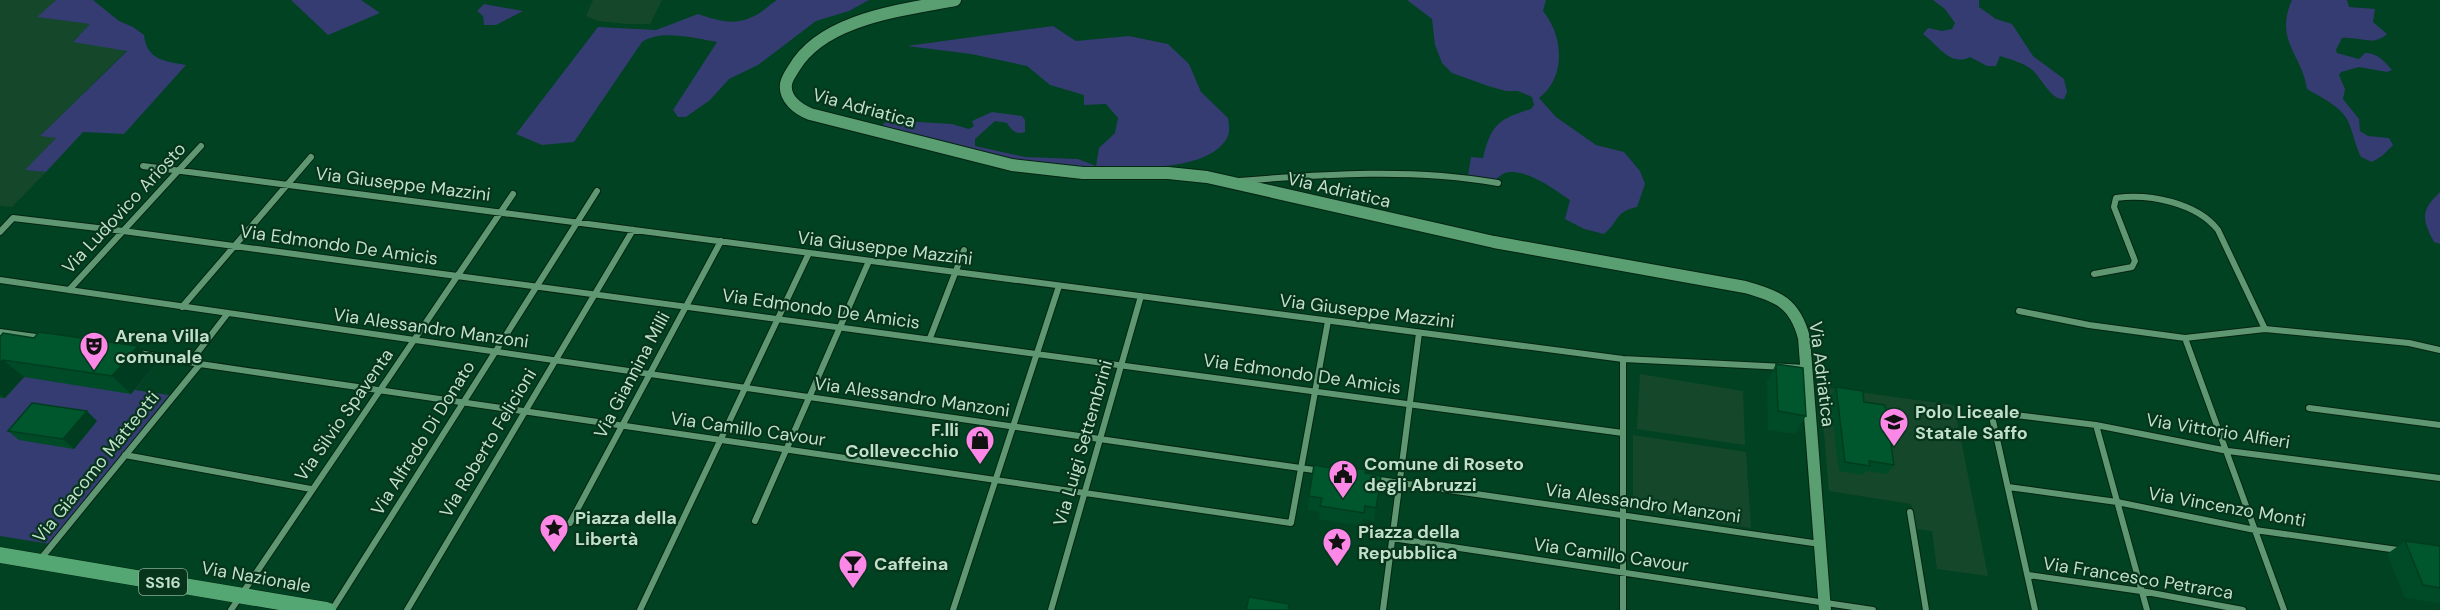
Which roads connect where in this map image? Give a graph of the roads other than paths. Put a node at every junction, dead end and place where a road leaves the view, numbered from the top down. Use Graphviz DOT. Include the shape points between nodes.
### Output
graph roads {
  1 [pos="955,0"];
  2 [pos="201,146"];
  3 [pos="311,157"];
  4 [pos="143,166"];
  5 [pos="179,170"];
  6 [pos="1232,182"];
  7 [pos="1498,183"];
  8 [pos="288,184"];
  9 [pos="597,191"];
  10 [pos="513,194"];
  11 [pos="501,212"];
  12 [pos="576,222"];
  13 [pos="633,230"];
  14 [pos="123,231"];
  15 [pos="0,232"];
  16 [pos="721,241"];
  17 [pos="233,246"];
  18 [pos="964,250"];
  19 [pos="809,253"];
  20 [pos="869,261"];
  21 [pos="955,272"];
  22 [pos="2094,274"];
  23 [pos="458,276"];
  24 [pos="0,280"];
  25 [pos="536,286"];
  26 [pos="1059,286"];
  27 [pos="69,290"];
  28 [pos="594,294"];
  29 [pos="1141,296"];
  30 [pos="686,306"];
  31 [pos="182,307"];
  32 [pos="2019,311"];
  33 [pos="228,313"];
  34 [pos="778,318"];
  35 [pos="1328,321"];
  36 [pos="840,326"];
  37 [pos="2265,329"];
  38 [pos="0,332"];
  39 [pos="1419,333"];
  40 [pos="930,338"];
  41 [pos="2185,338"];
  42 [pos="56,340"];
  43 [pos="414,340"];
  44 [pos="2440,350"];
  45 [pos="135,352"];
  46 [pos="495,352"];
  47 [pos="1037,353"];
  48 [pos="1623,359"];
  49 [pos="191,361"];
  50 [pos="555,361"];
  51 [pos="200,364"];
  52 [pos="1121,364"];
  53 [pos="1806,368"];
  54 [pos="650,374"];
  55 [pos="745,388"];
  56 [pos="380,390"];
  57 [pos="1315,391"];
  58 [pos="809,397"];
  59 [pos="463,402"];
  60 [pos="1410,404"];
  61 [pos="2309,408"];
  62 [pos="525,411"];
  63 [pos="2096,425"];
  64 [pos="2440,425"];
  65 [pos="622,426"];
  66 [pos="1013,427"];
  67 [pos="1623,433"];
  68 [pos="721,440"];
  69 [pos="1100,440"];
  70 [pos="786,449"];
  71 [pos="2228,451"];
  72 [pos="125,455"];
  73 [pos="1300,468"];
  74 [pos="1324,472"];
  75 [pos="1359,477"];
  76 [pos="2440,478"];
  77 [pos="996,480"];
  78 [pos="1400,483"];
  79 [pos="2008,487"];
  80 [pos="311,489"];
  81 [pos="1085,493"];
  82 [pos="2117,502"];
  83 [pos="1910,512"];
  84 [pos="1623,515"];
  85 [pos="755,521"];
  86 [pos="570,523"];
  87 [pos="2255,530"];
  88 [pos="1392,538"];
  89 [pos="1821,544"];
  90 [pos="2405,551"];
  91 [pos="0,555"];
  92 [pos="39,561"];
  93 [pos="1623,571"];
  94 [pos="2028,575"];
  95 [pos="2141,591"];
  96 [pos="236,603"];
  97 [pos="1825,606"];
  98 [pos="327,610"];
  99 [pos="332,610"];
  100 [pos="407,610"];
  101 [pos="640,610"];
  102 [pos="953,610"];
  103 [pos="1051,610"];
  104 [pos="1383,610"];
  105 [pos="1623,610"];
  106 [pos="1873,610"];
  107 [pos="1926,610"];
  108 [pos="2035,610"];
  109 [pos="2147,610"];
  110 [pos="2243,610"];
  111 [pos="2284,610"];
  1 -- 6 [label="main road, Via Adriatica" via="869,18 835,32 793,69 786,84 788,97 797,108 810,114 1005,164 1083,173 1191,175"];
  2 -- 5 [label="street, Via Ludovico Ariosto"];
  3 -- 8 [label="street"];
  4 -- 5 [label="street, Via Giuseppe Mazzini"];
  5 -- 8 [label="street, Via Giuseppe Mazzini"];
  5 -- 14 [label="street, Via Ludovico Ariosto"];
  6 -- 7 [label="street" via="1332,173 1463,177"];
  6 -- 53 [label="main road, Via Adriatica" via="1494,242 1759,291 1783,301 1795,312 1802,329"];
  8 -- 11 [label="street, Via Giuseppe Mazzini"];
  8 -- 17 [label="street"];
  9 -- 12 [label="street, Via Alfredo Di Donato"];
  10 -- 11 [label="street, Via Silvio Spaventa"];
  11 -- 12 [label="street, Via Giuseppe Mazzini"];
  11 -- 23 [label="street, Via Silvio Spaventa"];
  12 -- 13 [label="street, Via Giuseppe Mazzini"];
  12 -- 25 [label="street, Via Alfredo Di Donato"];
  13 -- 16 [label="street, Via Giuseppe Mazzini"];
  13 -- 28 [label="street, Via Roberto Felicioni"];
  14 -- 15 [label="street, Via Edmondo De Amicis" via="14,218"];
  14 -- 17 [label="street, Via Edmondo De Amicis"];
  14 -- 27 [label="street, Via Ludovico Ariosto"];
  16 -- 19 [label="street, Via Giuseppe Mazzini"];
  16 -- 30 [label="street, Via Giannina Milli"];
  17 -- 23 [label="street, Via Edmondo De Amicis"];
  17 -- 31 [label="street"];
  18 -- 21 [label="street"];
  19 -- 20 [label="street, Via Giuseppe Mazzini"];
  19 -- 34 [label="street"];
  20 -- 21 [label="street, Via Giuseppe Mazzini"];
  20 -- 36 [label="street"];
  21 -- 26 [label="street, Via Giuseppe Mazzini"];
  21 -- 40 [label="street"];
  22 -- 37 [label="street" via="2122,271 2135,261 2114,207 2116,198 2127,195 2186,208 2211,219"];
  23 -- 25 [label="street, Via Edmondo De Amicis"];
  23 -- 43 [label="street, Via Silvio Spaventa"];
  24 -- 27 [label="street, Via Alessandro Manzoni"];
  25 -- 28 [label="street, Via Edmondo De Amicis"];
  25 -- 46 [label="street, Via Alfredo Di Donato"];
  26 -- 29 [label="street, Via Giuseppe Mazzini"];
  26 -- 47 [label="street"];
  27 -- 31 [label="street, Via Alessandro Manzoni"];
  28 -- 30 [label="street, Via Edmondo De Amicis"];
  28 -- 50 [label="street, Via Roberto Felicioni"];
  29 -- 35 [label="street, Via Giuseppe Mazzini"];
  29 -- 52 [label="street, Via Luigi Settembrini"];
  30 -- 34 [label="street, Via Edmondo De Amicis"];
  30 -- 54 [label="street, Via Giannina Milli"];
  31 -- 33 [label="street, Via Alessandro Manzoni"];
  32 -- 41 [label="street"];
  33 -- 43 [label="street, Via Alessandro Manzoni"];
  33 -- 49 [label="street"];
  34 -- 36 [label="street, Via Edmondo De Amicis"];
  34 -- 55 [label="street"];
  35 -- 39 [label="street, Via Giuseppe Mazzini"];
  35 -- 57 [label="street"];
  36 -- 40 [label="street, Via Edmondo De Amicis"];
  36 -- 58 [label="street"];
  37 -- 41 [label="street"];
  37 -- 44 [label="street"];
  38 -- 42 [label="street"];
  39 -- 48 [label="street, Via Giuseppe Mazzini"];
  39 -- 60 [label="street"];
  40 -- 47 [label="street, Via Edmondo De Amicis"];
  41 -- 71 [label="street"];
  43 -- 46 [label="street, Via Alessandro Manzoni"];
  43 -- 56 [label="street, Via Silvio Spaventa"];
  45 -- 49 [label="street, Via Camillo Cavour"];
  46 -- 50 [label="street, Via Alessandro Manzoni"];
  46 -- 59 [label="street, Via Alfredo Di Donato"];
  47 -- 52 [label="street, Via Edmondo De Amicis"];
  47 -- 66 [label="street"];
  48 -- 53 [label="street, Via Giuseppe Mazzini"];
  48 -- 67 [label="street"];
  49 -- 51 [label="street, Via Camillo Cavour"];
  50 -- 54 [label="street, Via Alessandro Manzoni"];
  50 -- 62 [label="street, Via Roberto Felicioni"];
  51 -- 56 [label="street, Via Camillo Cavour"];
  51 -- 72 [label="street, Via Giacomo Matteotti"];
  52 -- 57 [label="street, Via Edmondo De Amicis"];
  52 -- 69 [label="street, Via Luigi Settembrini"];
  53 -- 89 [label="main road, Via Adriatica"];
  54 -- 55 [label="street, Via Alessandro Manzoni"];
  54 -- 65 [label="street, Via Giannina Milli"];
  55 -- 58 [label="street, Via Alessandro Manzoni"];
  55 -- 68 [label="street"];
  56 -- 59 [label="street, Via Camillo Cavour"];
  56 -- 80 [label="street, Via Silvio Spaventa"];
  57 -- 60 [label="street, Via Edmondo De Amicis"];
  57 -- 73 [label="street"];
  58 -- 66 [label="street, Via Alessandro Manzoni"];
  58 -- 70 [label="street"];
  59 -- 62 [label="street, Via Camillo Cavour"];
  59 -- 99 [label="street, Via Alfredo Di Donato"];
  60 -- 67 [label="street, Via Edmondo De Amicis"];
  60 -- 78 [label="street"];
  61 -- 64 [label="street"];
  62 -- 65 [label="street, Via Camillo Cavour"];
  62 -- 100 [label="street, Via Roberto Felicioni"];
  63 -- 71 [label="street, Via Vittorio Alfieri"];
  63 -- 79 [label="street, Via Vittorio Alfieri" via="1991,412"];
  63 -- 82 [label="street"];
  65 -- 68 [label="street, Via Camillo Cavour"];
  65 -- 86 [label="street, Via Giannina Milli"];
  66 -- 69 [label="street, Via Alessandro Manzoni"];
  66 -- 77 [label="street"];
  67 -- 84 [label="street"];
  68 -- 70 [label="street, Via Camillo Cavour"];
  68 -- 101 [label="street"];
  69 -- 73 [label="street, Via Alessandro Manzoni"];
  69 -- 81 [label="street, Via Luigi Settembrini"];
  70 -- 77 [label="street, Via Camillo Cavour"];
  70 -- 85 [label="street"];
  71 -- 76 [label="street, Via Vittorio Alfieri"];
  71 -- 87 [label="street"];
  72 -- 80 [label="street"];
  72 -- 92 [label="street, Via Giacomo Matteotti"];
  73 -- 74 [label="street, Via Alessandro Manzoni"];
  73 -- 81 [label="street, Via Camillo Cavour" via="1291,523"];
  75 -- 78 [label="street, Via Alessandro Manzoni"];
  77 -- 81 [label="street, Via Camillo Cavour"];
  77 -- 102 [label="street"];
  78 -- 84 [label="street, Via Alessandro Manzoni"];
  78 -- 88 [label="street"];
  79 -- 82 [label="street, Via Vincenzo Monti"];
  79 -- 94 [label="street"];
  80 -- 96 [label="street, Via Silvio Spaventa"];
  81 -- 103 [label="street, Via Luigi Settembrini"];
  82 -- 87 [label="street, Via Vincenzo Monti"];
  82 -- 95 [label="street"];
  83 -- 107 [label="street"];
  84 -- 89 [label="street, Via Alessandro Manzoni"];
  84 -- 93 [label="street"];
  87 -- 90 [label="street, Via Vincenzo Monti"];
  87 -- 111 [label="street"];
  88 -- 93 [label="street, Via Camillo Cavour"];
  88 -- 104 [label="street"];
  89 -- 97 [label="main road, Via Adriatica"];
  91 -- 92 [label="main road, Via Nazionale / SS16"];
  92 -- 96 [label="main road, Via Nazionale / SS16"];
  93 -- 97 [label="street, Via Camillo Cavour"];
  93 -- 105 [label="street"];
  94 -- 95 [label="street, Via Francesco Petrarca"];
  94 -- 108 [label="street"];
  95 -- 109 [label="street"];
  95 -- 110 [label="street, Via Francesco Petrarca"];
  96 -- 98 [label="main road, Via Nazionale / SS16"];
  97 -- 106 [label="street, Via Camillo Cavour"];
}
